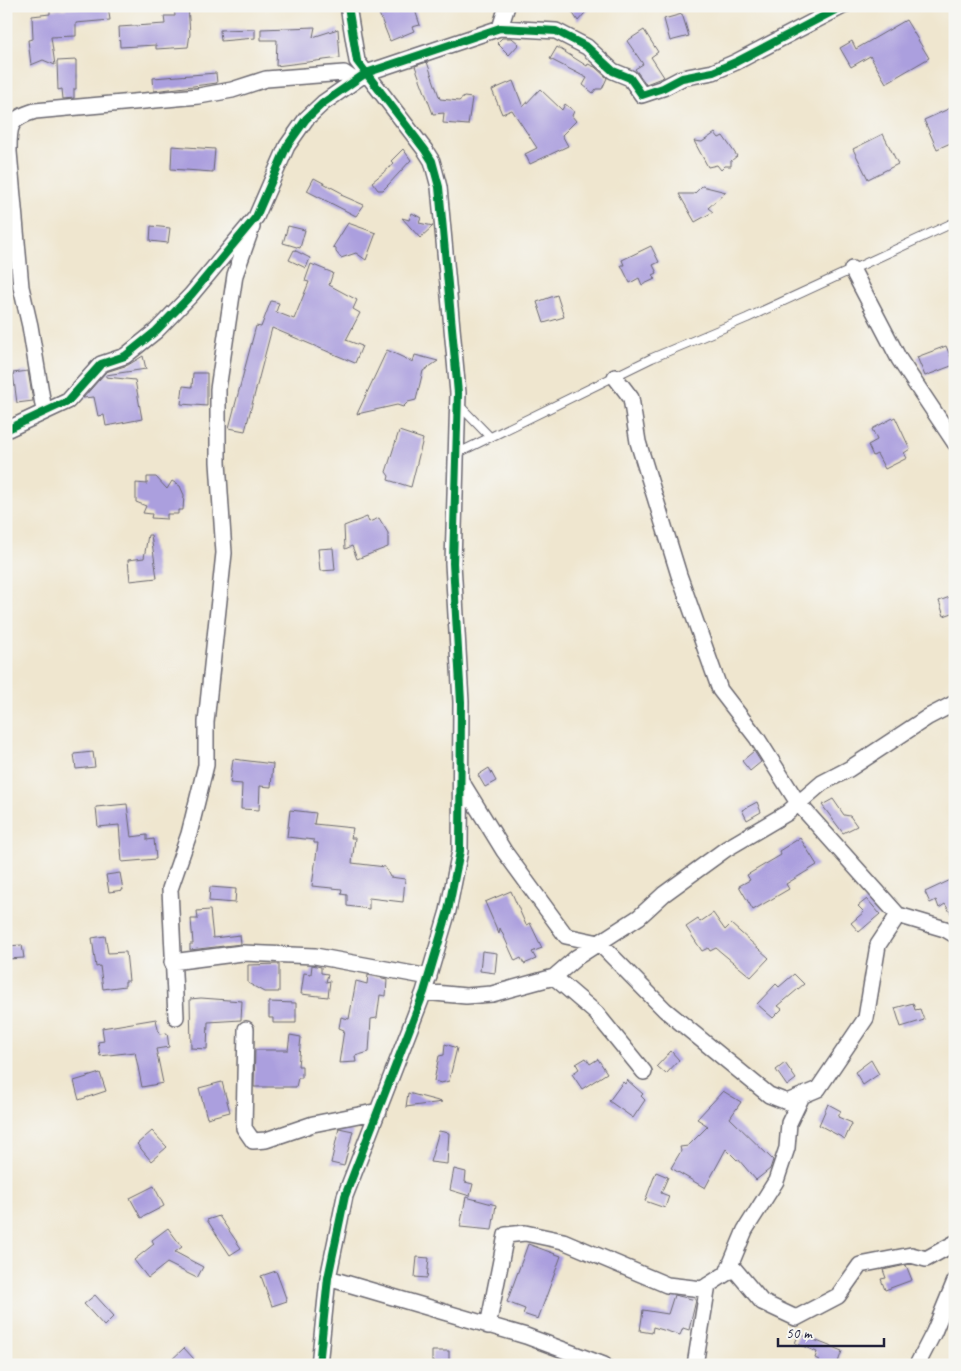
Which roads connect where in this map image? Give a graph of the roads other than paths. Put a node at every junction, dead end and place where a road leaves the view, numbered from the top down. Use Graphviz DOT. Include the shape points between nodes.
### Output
graph roads {
  1 [pos="348,6"];
  2 [pos="507,6"];
  3 [pos="843,6"];
  4 [pos="500,28"];
  5 [pos="360,76"];
  6 [pos="256,217"];
  7 [pos="955,222"];
  8 [pos="852,269"];
  9 [pos="615,377"];
  10 [pos="458,404"];
  11 [pos="44,411"];
  12 [pos="6,430"];
  13 [pos="490,437"];
  14 [pos="955,443"];
  15 [pos="456,454"];
  16 [pos="955,703"];
  17 [pos="461,780"];
  18 [pos="798,803"];
  19 [pos="898,915"];
  20 [pos="953,931"];
  21 [pos="599,943"];
  22 [pos="172,962"];
  23 [pos="429,976"];
  24 [pos="554,977"];
  25 [pos="424,992"];
  26 [pos="176,1017"];
  27 [pos="246,1029"];
  28 [pos="644,1072"];
  29 [pos="802,1096"];
  30 [pos="379,1111"];
  31 [pos="955,1243"];
  32 [pos="730,1265"];
  33 [pos="328,1278"];
  34 [pos="955,1282"];
  35 [pos="708,1286"];
  36 [pos="488,1326"];
  37 [pos="319,1365"];
  38 [pos="604,1365"];
  39 [pos="695,1365"];
  40 [pos="917,1365"];
  1 -- 5 [label="street"];
  2 -- 4 [label="street"];
  3 -- 4 [label="street" via="736,62 712,72 682,78 642,95 630,78 613,70 587,47 556,31"];
  4 -- 5 [label="street"];
  5 -- 6 [label="street" via="323,103 297,132 287,146"];
  5 -- 10 [label="street" via="432,161 439,186"];
  5 -- 11 [label="street" via="344,73 266,79 199,96 35,111 15,119 10,125 9,152 21,287"];
  6 -- 11 [label="street" via="191,295 156,331 126,356 101,364 68,402"];
  6 -- 22 [label="street" via="235,275 218,389 218,462 224,553 206,722 206,765 189,834 170,889"];
  7 -- 8 [label="lane"];
  8 -- 9 [label="lane"];
  8 -- 14 [label="street" via="899,359"];
  9 -- 13 [label="lane"];
  9 -- 18 [label="street" via="630,398 641,451 679,575 720,690 757,738"];
  10 -- 13 [label="lane"];
  10 -- 15 [label="street"];
  11 -- 12 [label="street"];
  13 -- 15 [label="lane"];
  15 -- 17 [label="street" via="453,563 461,702"];
  16 -- 18 [label="street" via="928,716 822,783"];
  17 -- 21 [label="street" via="504,852 566,936"];
  17 -- 23 [label="street" via="460,851 448,911"];
  18 -- 19 [label="street"];
  18 -- 21 [label="street" via="787,813 726,849 664,894 639,917"];
  19 -- 20 [label="street"];
  19 -- 29 [label="street" via="878,946 866,1018 818,1089"];
  21 -- 24 [label="street"];
  21 -- 29 [label="street" via="665,1010 769,1095 787,1102"];
  22 -- 23 [label="street" via="242,953 315,956"];
  22 -- 26 [label="street"];
  23 -- 25 [label="street"];
  24 -- 25 [label="street" via="492,994 466,996"];
  24 -- 28 [label="street" via="596,1013"];
  25 -- 30 [label="street"];
  27 -- 30 [label="street" via="244,1128 253,1142 313,1124"];
  29 -- 32 [label="street" via="789,1123 787,1148 776,1181 745,1230"];
  30 -- 33 [label="street" via="345,1196"];
  31 -- 32 [label="street" via="926,1260 910,1255 860,1265 838,1296 796,1318 762,1302"];
  32 -- 35 [label="street" via="727,1273"];
  33 -- 36 [label="street"];
  33 -- 37 [label="street"];
  34 -- 40 [label="street"];
  35 -- 36 [label="street" via="702,1289 667,1286 563,1241 525,1233 506,1236"];
  35 -- 39 [label="street"];
  36 -- 38 [label="street" via="526,1336"];
}
